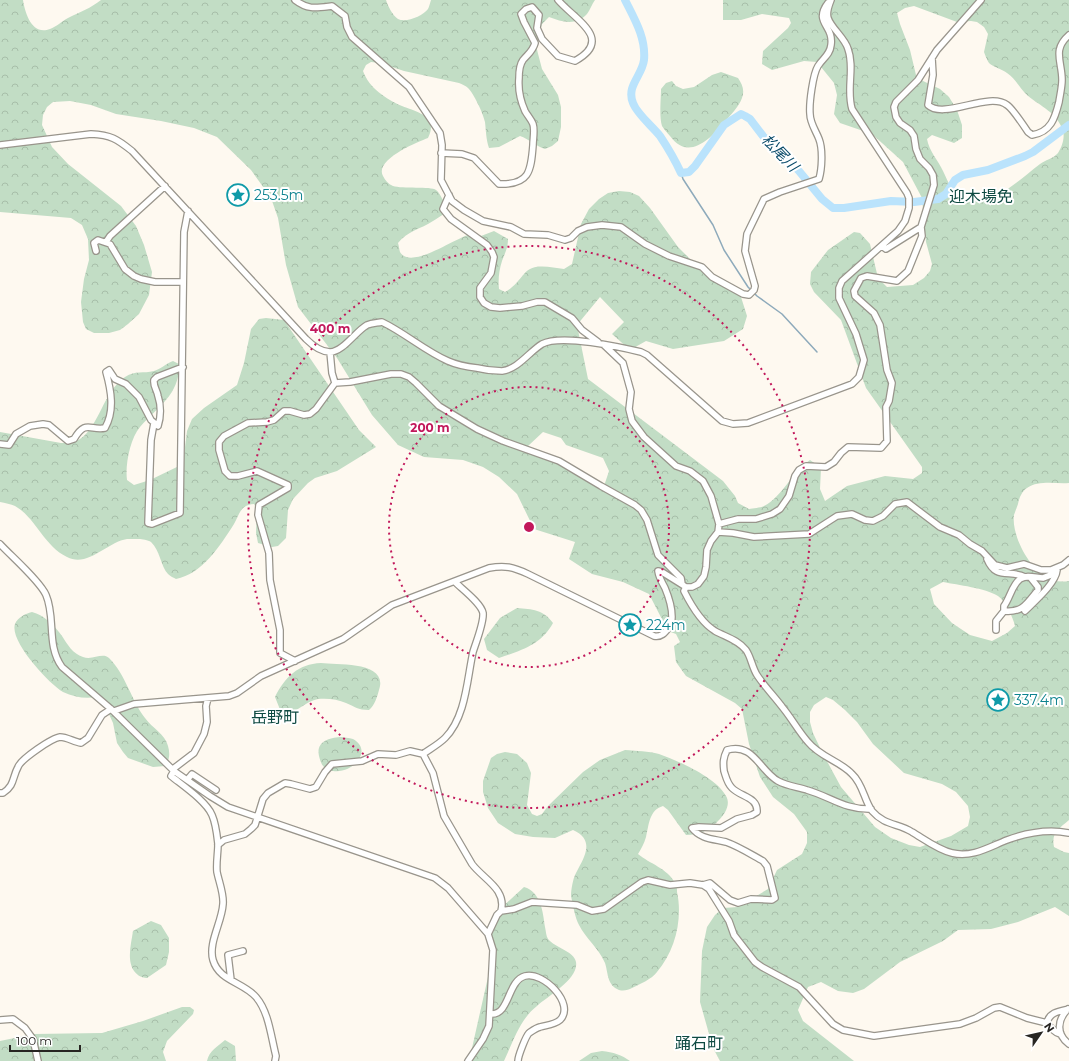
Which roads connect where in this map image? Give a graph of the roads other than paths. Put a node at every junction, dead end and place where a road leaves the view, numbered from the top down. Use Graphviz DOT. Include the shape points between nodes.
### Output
graph roads {
  1 [pos="295,0"];
  2 [pos="558,0"];
  3 [pos="831,0"];
  4 [pos="982,0"];
  5 [pos="1069,35"];
  6 [pos="932,58"];
  7 [pos="0,145"];
  8 [pos="441,152"];
  9 [pos="165,186"];
  10 [pos="449,195"];
  11 [pos="188,211"];
  12 [pos="921,227"];
  13 [pos="106,242"];
  14 [pos="882,246"];
  15 [pos="96,250"];
  16 [pos="184,282"];
  17 [pos="600,343"];
  18 [pos="330,352"];
  19 [pos="183,367"];
  20 [pos="336,383"];
  21 [pos="154,424"];
  22 [pos="0,444"];
  23 [pos="719,524"];
  24 [pos="718,532"];
  25 [pos="0,544"];
  26 [pos="986,555"];
  27 [pos="1069,560"];
  28 [pos="1056,568"];
  29 [pos="1027,577"];
  30 [pos="455,582"];
  31 [pos="684,585"];
  32 [pos="1004,610"];
  33 [pos="1025,611"];
  34 [pos="996,630"];
  35 [pos="295,661"];
  36 [pos="208,698"];
  37 [pos="112,710"];
  38 [pos="423,754"];
  39 [pos="173,770"];
  40 [pos="187,780"];
  41 [pos="216,790"];
  42 [pos="0,793"];
  43 [pos="871,809"];
  44 [pos="258,817"];
  45 [pos="1069,833"];
  46 [pos="218,845"];
  47 [pos="703,884"];
  48 [pos="501,911"];
  49 [pos="488,934"];
  50 [pos="243,951"];
  51 [pos="231,980"];
  52 [pos="1069,1009"];
  53 [pos="490,1014"];
  54 [pos="0,1020"];
  55 [pos="1047,1023"];
  56 [pos="1060,1034"];
  57 [pos="1069,1044"];
  58 [pos="38,1061"];
  59 [pos="275,1061"];
  60 [pos="468,1061"];
  61 [pos="518,1061"];
  1 -- 8 [label="street" via="303,6 332,6 345,16 352,37 409,87 440,133"];
  2 -- 8 [label="street" via="585,25 592,42 590,48 575,61 558,56 542,39 537,28 539,15 536,10 532,7 521,14 535,43 533,50 522,61 519,77 519,98 533,124 529,171 522,180 512,184 499,184 474,158"];
  3 -- 10 [label="street" via="822,13 830,32 831,46 813,79 810,114 820,142 819,179 764,199 747,234 745,251 755,286 749,295 712,278 702,267 669,256 645,244 621,226 587,227 565,240 548,235 524,234 511,227 483,221 452,201"];
  3 -- 14 [label="street" via="827,10 828,18 847,46 851,58 849,99 852,110 909,198 905,221"];
  4 -- 6 [label="street"];
  5 -- 6 [label="street" via="1063,40 1058,53 1062,80 1055,117 1051,124 1038,134 1032,135 1028,132 1008,105 1001,102 957,108 931,108 928,99 933,75"];
  6 -- 12 [label="street" via="918,80 894,107 900,123 914,136 920,159 933,175 934,185"];
  7 -- 9 [label="street" via="102,134 117,139 132,151"];
  8 -- 10 [label="street" via="441,180"];
  9 -- 11 [label="street"];
  9 -- 13 [label="street"];
  10 -- 17 [label="street" via="442,209 451,219 487,245 494,257 490,273 480,288 480,297 484,303 500,308 545,302 572,318 582,330"];
  11 -- 16 [label="street" via="184,232"];
  11 -- 18 [label="street" via="306,339 316,348"];
  12 -- 14 [label="street" via="886,249"];
  12 -- 23 [label="street" via="922,236 908,271 902,278 897,280 866,276 861,278 854,291 855,296 874,313 880,325 887,370 892,383 886,408 887,441 881,448 848,447 826,467 806,466 799,470 790,496 780,509 772,514"];
  13 -- 15 [label="street" via="95,241"];
  13 -- 16 [label="street" via="110,244 125,269 134,276 155,282"];
  14 -- 17 [label="street" via="842,281 839,288 839,298 856,334 864,360 859,377 852,384 748,423 732,424 722,421 647,355"];
  16 -- 19 [label="street"];
  17 -- 18 [label="street" via="546,343 511,368 502,371 485,370 448,362 382,322 367,325 348,342"];
  17 -- 23 [label="street" via="623,363 631,392 629,409 632,421 644,437 676,466 690,471 703,481 711,496"];
  18 -- 20 [label="street" via="332,373"];
  19 -- 21 [label="street" via="154,380 159,398 160,420 158,426"];
  19 -- 21 [label="street" via="180,513 152,524 148,523 151,440"];
  20 -- 31 [label="street" via="391,374 409,377 439,406 477,429 559,461 635,504 647,520 658,555 681,578"];
  20 -- 35 [label="street" via="310,414 284,411 274,420 248,422 224,436 219,442 225,471 230,476 257,471 288,485 288,488 259,505 258,515 269,553 270,580 280,630 280,653"];
  21 -- 22 [label="street" via="139,397 126,384 115,379 109,370 106,372 112,398 108,422 104,428 85,427 74,439 68,440 49,425 30,426 16,434 9,444"];
  23 -- 24 [label="street"];
  24 -- 26 [label="street" via="754,537 809,534 837,516 852,514 873,521 883,516 895,504 907,502 940,527 959,535"];
  24 -- 31 [label="street" via="707,550 704,576 692,587"];
  25 -- 37 [label="street" via="45,594 50,610 52,645 62,667"];
  26 -- 28 [label="street" via="995,565 1007,568 1024,564 1041,570"];
  26 -- 29 [label="street" via="990,566 997,572"];
  27 -- 28 [label="street"];
  28 -- 29 [label="street" via="1044,578"];
  28 -- 33 [label="street" via="1055,577"];
  29 -- 32 [label="street" via="1020,579 1014,586"];
  29 -- 32 [label="street" via="1038,590 1021,609"];
  30 -- 31 [label="street" via="489,568 513,567 658,637 671,626 672,619 672,609 658,571"];
  30 -- 35 [label="street" via="392,605 343,639"];
  30 -- 38 [label="street" via="480,606 482,622 473,653 468,686 458,717 445,738"];
  31 -- 43 [label="street" via="689,600 702,619 714,630 739,643 747,652 757,674 809,743 852,773"];
  32 -- 34 [label="street" via="996,621"];
  35 -- 36 [label="street" via="260,676 237,693"];
  36 -- 37 [label="street" via="134,704"];
  36 -- 39 [label="street" via="204,734 194,753"];
  37 -- 39 [label="street"];
  37 -- 42 [label="street" via="102,715 88,738 81,743 62,737 56,738 28,755 17,767 11,787"];
  38 -- 44 [label="street" via="410,751 396,755 378,754 362,761 332,764 316,787 310,789 285,783 268,793 263,799"];
  38 -- 48 [label="street" via="433,773 444,816 477,871 497,889 503,903"];
  39 -- 40 [label="street"];
  39 -- 46 [label="street" via="170,776 193,794 211,813"];
  40 -- 41 [label="street" via="192,774"];
  40 -- 44 [label="street" via="228,807"];
  43 -- 45 [label="street" via="888,823 911,831 951,853 964,855 1030,834 1060,831"];
  43 -- 47 [label="street" via="851,808 806,789 780,782 754,757 740,748 727,750 723,762 727,780 735,790 752,800 757,812 721,828 692,828 701,836 727,842 763,861 767,866 775,898 751,899 738,903 730,900 710,883"];
  44 -- 46 [label="street" via="245,834 224,840"];
  44 -- 49 [label="street" via="435,878 448,888"];
  46 -- 51 [label="street" via="217,870 224,904 212,951 216,969"];
  47 -- 48 [label="street" via="670,885 648,880 604,909 592,911 577,905 532,902"];
  47 -- 55 [label="street" via="709,889 734,934 755,962 799,986 833,1024 843,1030 874,1036 960,1024 994,1008"];
  48 -- 49 [label="street"];
  49 -- 53 [label="street" via="493,950"];
  50 -- 51 [label="street" via="228,955"];
  51 -- 59 [label="street" via="254,995 261,1003 276,1056"];
  52 -- 55 [label="street" via="1054,1013"];
  52 -- 56 [label="street" via="1060,1019"];
  53 -- 60 [label="street" via="489,1026 483,1039"];
  53 -- 61 [label="street" via="501,1011 516,983 527,976 534,976 546,982 562,999 564,1008 561,1018 528,1034"];
  54 -- 58 [label="street" via="13,1020 25,1028 33,1039"];
  55 -- 56 [label="street" via="1053,1031"];
  56 -- 57 [label="street"];
}
